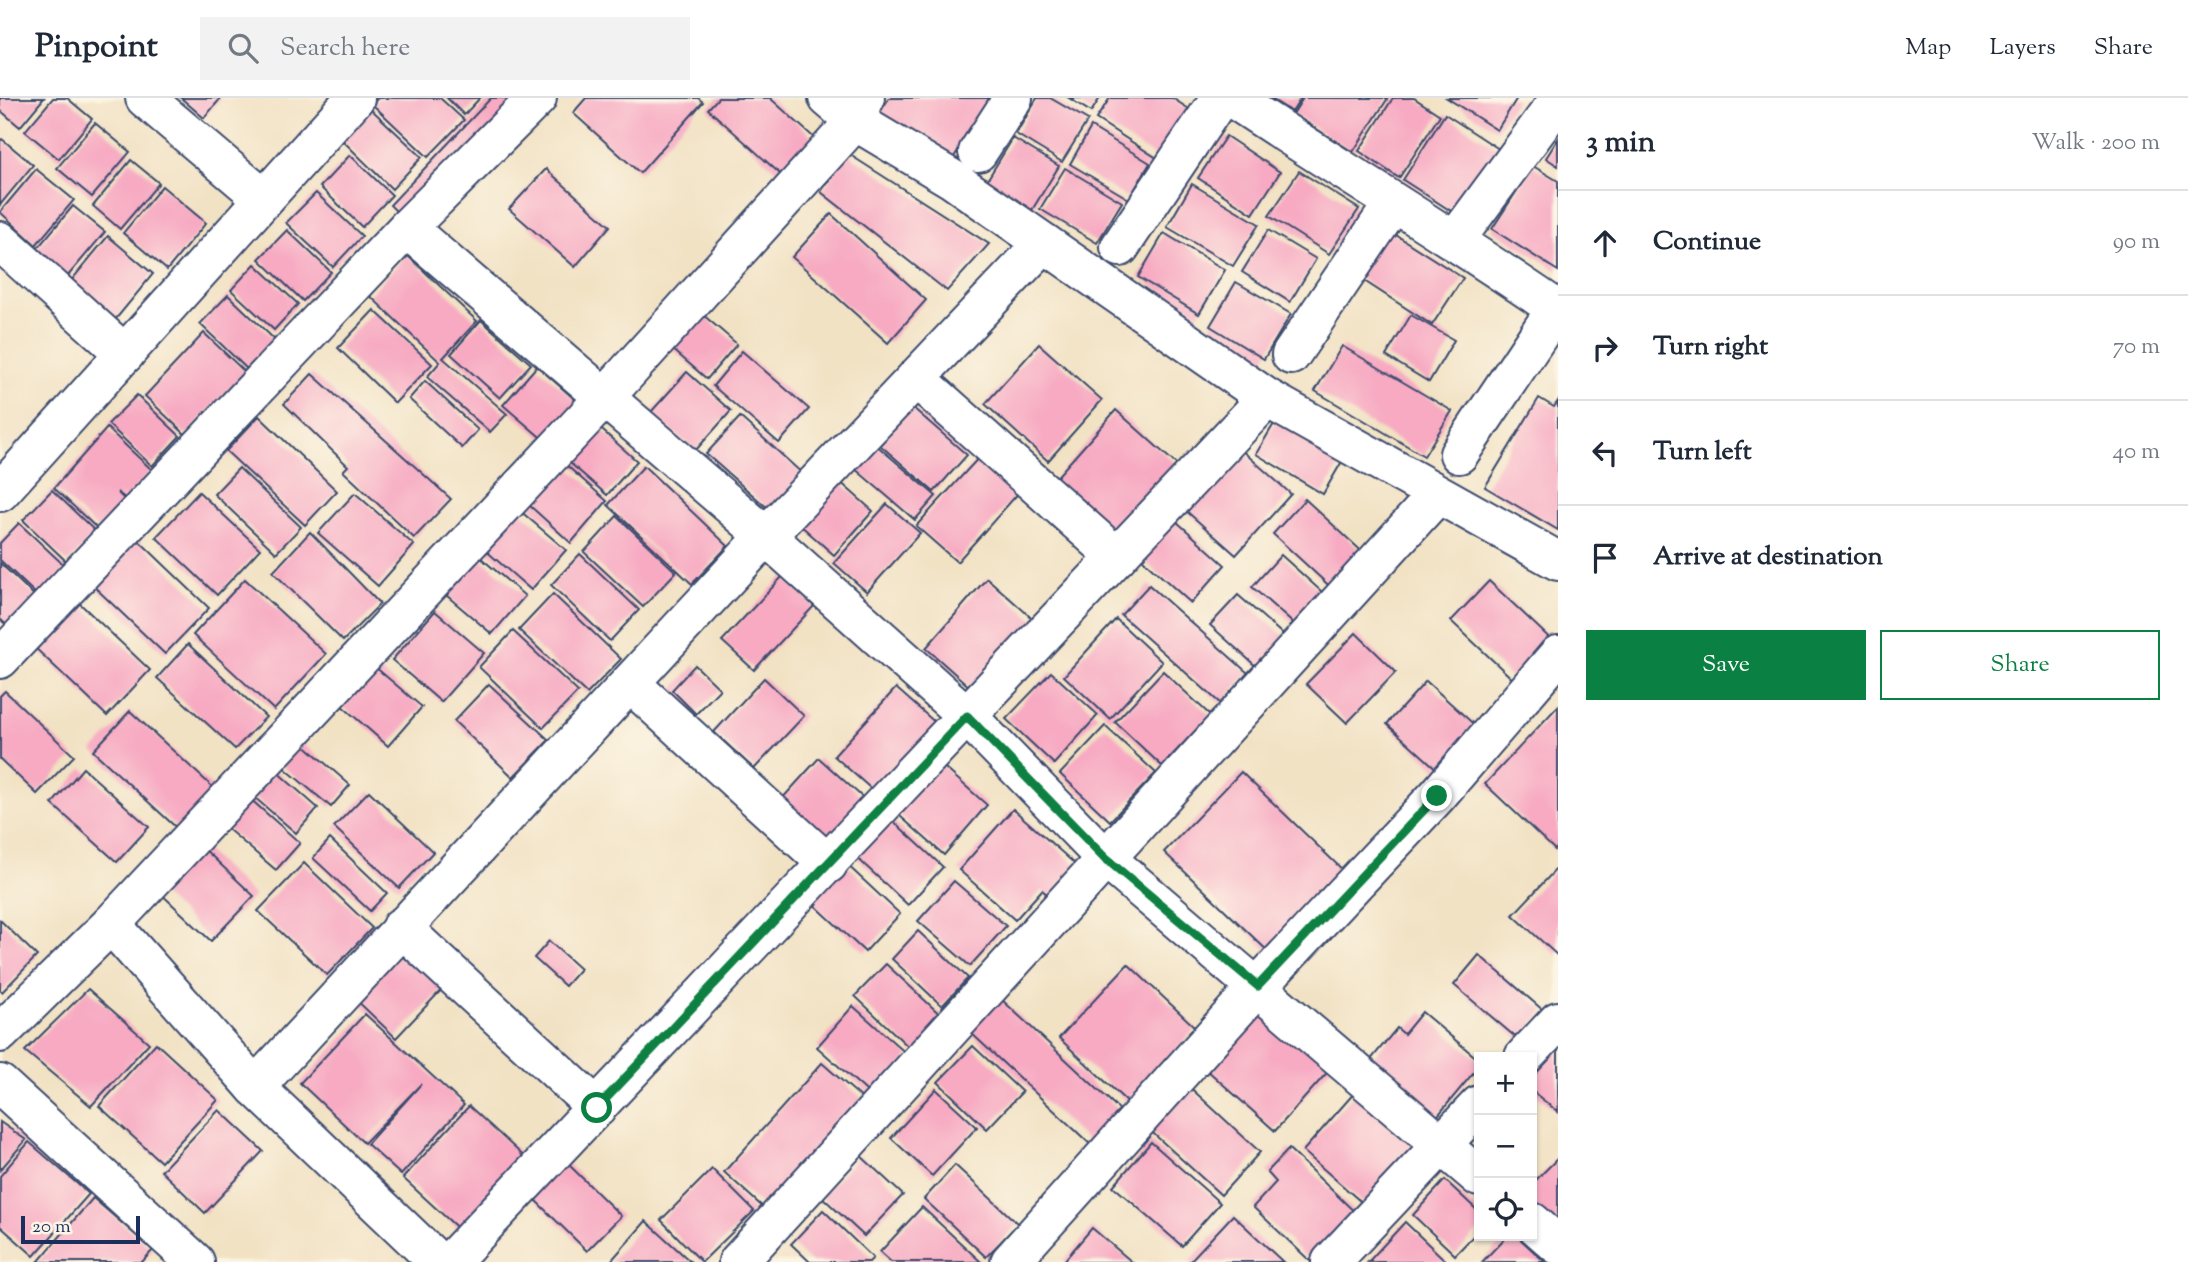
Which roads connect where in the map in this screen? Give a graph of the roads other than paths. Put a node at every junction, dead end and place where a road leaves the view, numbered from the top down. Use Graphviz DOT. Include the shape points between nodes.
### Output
graph roads {
  1 [pos="145,98"];
  2 [pos="355,98"];
  3 [pos="537,98"];
  4 [pos="1013,98"];
  5 [pos="1220,98"];
  6 [pos="1232,98"];
  7 [pos="1558,101"];
  8 [pos="849,106"];
  9 [pos="978,152"];
  10 [pos="264,199"];
  11 [pos="1393,204"];
  12 [pos="407,228"];
  13 [pos="1456,239"];
  14 [pos="0,241"];
  15 [pos="1044,243"];
  16 [pos="1120,247"];
  17 [pos="1557,310"];
  18 [pos="125,354"];
  19 [pos="1291,355"];
  20 [pos="916,378"];
  21 [pos="605,397"];
  22 [pos="1268,398"];
  23 [pos="1459,454"];
  24 [pos="0,492"];
  25 [pos="1437,495"];
  26 [pos="766,536"];
  27 [pos="1117,557"];
  28 [pos="1558,561"];
  29 [pos="1558,656"];
  30 [pos="0,659"];
  31 [pos="630,683"];
  32 [pos="967,716"];
  33 [pos="1105,858"];
  34 [pos="828,864"];
  35 [pos="111,924"];
  36 [pos="401,927"];
  37 [pos="1258,986"];
  38 [pos="1558,1021"];
  39 [pos="0,1033"];
  40 [pos="1529,1052"];
  41 [pos="0,1084"];
  42 [pos="255,1087"];
  43 [pos="597,1108"];
  44 [pos="1474,1110"];
  45 [pos="1441,1145"];
  46 [pos="1474,1173"];
  47 [pos="1537,1226"];
  48 [pos="1558,1245"];
  49 [pos="195,1262"];
  50 [pos="438,1262"];
  51 [pos="450,1262"];
  52 [pos="738,1262"];
  53 [pos="1010,1262"];
  54 [pos="1331,1262"];
  1 -- 10 [label="street"];
  2 -- 10 [label="street"];
  3 -- 12 [label="street"];
  4 -- 9 [label="street"];
  5 -- 16 [label="street"];
  6 -- 11 [label="street"];
  7 -- 13 [label="street"];
  8 -- 15 [label="street"];
  8 -- 21 [label="street"];
  10 -- 18 [label="street"];
  11 -- 13 [label="street"];
  11 -- 19 [label="street"];
  12 -- 21 [label="street"];
  12 -- 30 [label="street"];
  13 -- 17 [label="street"];
  14 -- 18 [label="street"];
  15 -- 20 [label="street"];
  15 -- 22 [label="street"];
  17 -- 23 [label="street"];
  18 -- 24 [label="street"];
  20 -- 26 [label="street"];
  20 -- 27 [label="street"];
  21 -- 26 [label="street"];
  21 -- 35 [label="street"];
  22 -- 25 [label="street"];
  22 -- 27 [label="street"];
  25 -- 28 [label="street"];
  25 -- 33 [label="street"];
  26 -- 31 [label="street"];
  26 -- 32 [label="street"];
  27 -- 32 [label="street"];
  29 -- 37 [label="street" via="1437,796"];
  31 -- 34 [label="street"];
  31 -- 36 [label="street"];
  32 -- 33 [label="street"];
  32 -- 34 [label="street"];
  33 -- 37 [label="street"];
  33 -- 52 [label="street"];
  34 -- 43 [label="street"];
  35 -- 39 [label="street"];
  35 -- 42 [label="street"];
  36 -- 42 [label="street"];
  36 -- 43 [label="street"];
  37 -- 45 [label="street"];
  37 -- 53 [label="street"];
  38 -- 40 [label="street"];
  41 -- 49 [label="street"];
  42 -- 50 [label="street"];
  43 -- 51 [label="street"];
  44 -- 45 [label="street"];
  45 -- 46 [label="street"];
  45 -- 54 [label="street"];
  47 -- 48 [label="street"];
}
